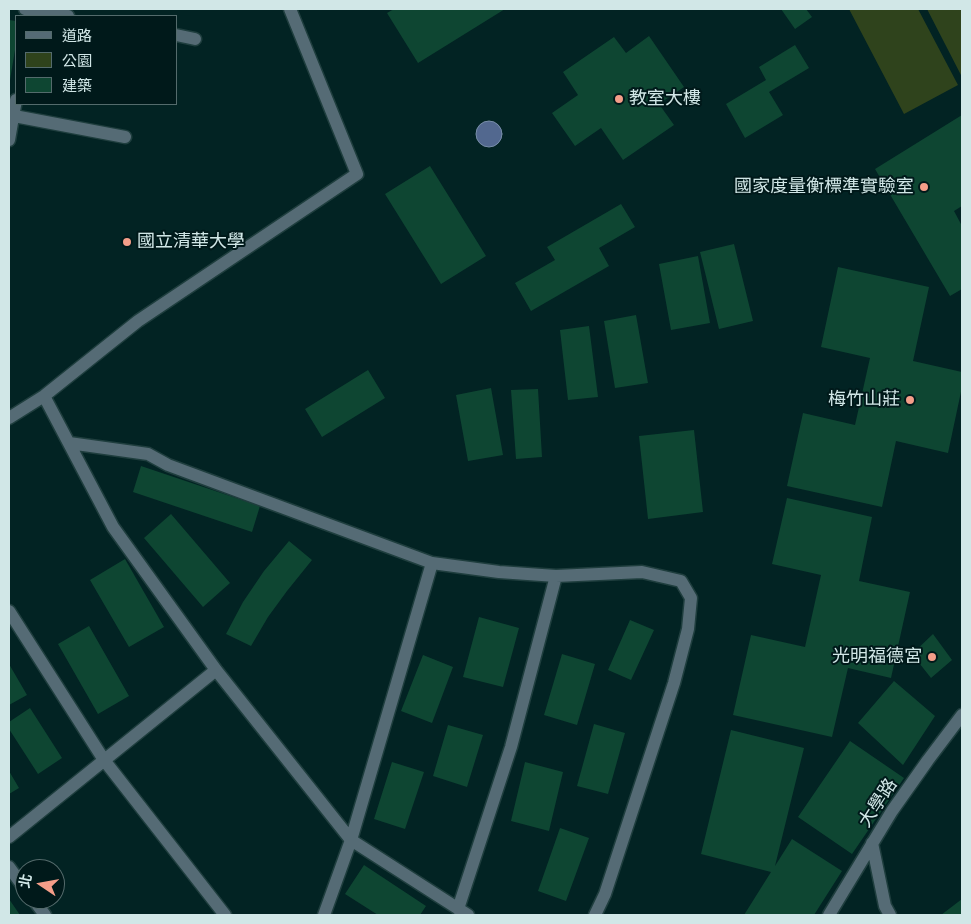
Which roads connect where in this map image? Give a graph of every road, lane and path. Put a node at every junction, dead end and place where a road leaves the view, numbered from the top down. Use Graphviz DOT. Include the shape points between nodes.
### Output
graph roads {
  1 [pos="290,9"];
  2 [pos="30,12"];
  3 [pos="58,15"];
  4 [pos="178,35"];
  5 [pos="195,39"];
  6 [pos="15,103"];
  7 [pos="11,115"];
  8 [pos="125,137"];
  9 [pos="9,140"];
  10 [pos="44,396"];
  11 [pos="9,418"];
  12 [pos="68,444"];
  13 [pos="432,563"];
  14 [pos="556,576"];
  15 [pos="9,611"];
  16 [pos="216,670"];
  17 [pos="962,715"];
  18 [pos="104,760"];
  19 [pos="9,838"];
  20 [pos="351,840"];
  21 [pos="872,843"];
  22 [pos="463,912"];
  23 [pos="225,915"];
  24 [pos="324,915"];
  25 [pos="595,915"];
  26 [pos="829,915"];
  27 [pos="890,915"];
  1 -- 10 [label="street" via="357,174 138,321"];
  2 -- 3 [label="street"];
  4 -- 5 [label="street"];
  6 -- 7 [label="street"];
  7 -- 8 [label="street"];
  7 -- 9 [label="street"];
  10 -- 11 [label="street"];
  10 -- 12 [label="street"];
  12 -- 13 [label="street" via="148,454 168,465"];
  12 -- 16 [label="street" via="113,527"];
  13 -- 14 [label="street"];
  13 -- 20 [label="street"];
  14 -- 22 [label="street"];
  14 -- 25 [label="street" via="642,572 681,581 691,598 688,629 674,683 605,894"];
  15 -- 18 [label="street"];
  16 -- 18 [label="street"];
  16 -- 20 [label="street"];
  17 -- 21 [label="street, 大學路"];
  18 -- 19 [label="street"];
  18 -- 23 [label="street"];
  20 -- 22 [label="street"];
  20 -- 24 [label="street"];
  21 -- 26 [label="street, 大學路"];
  21 -- 27 [label="street" via="885,906"];
}
